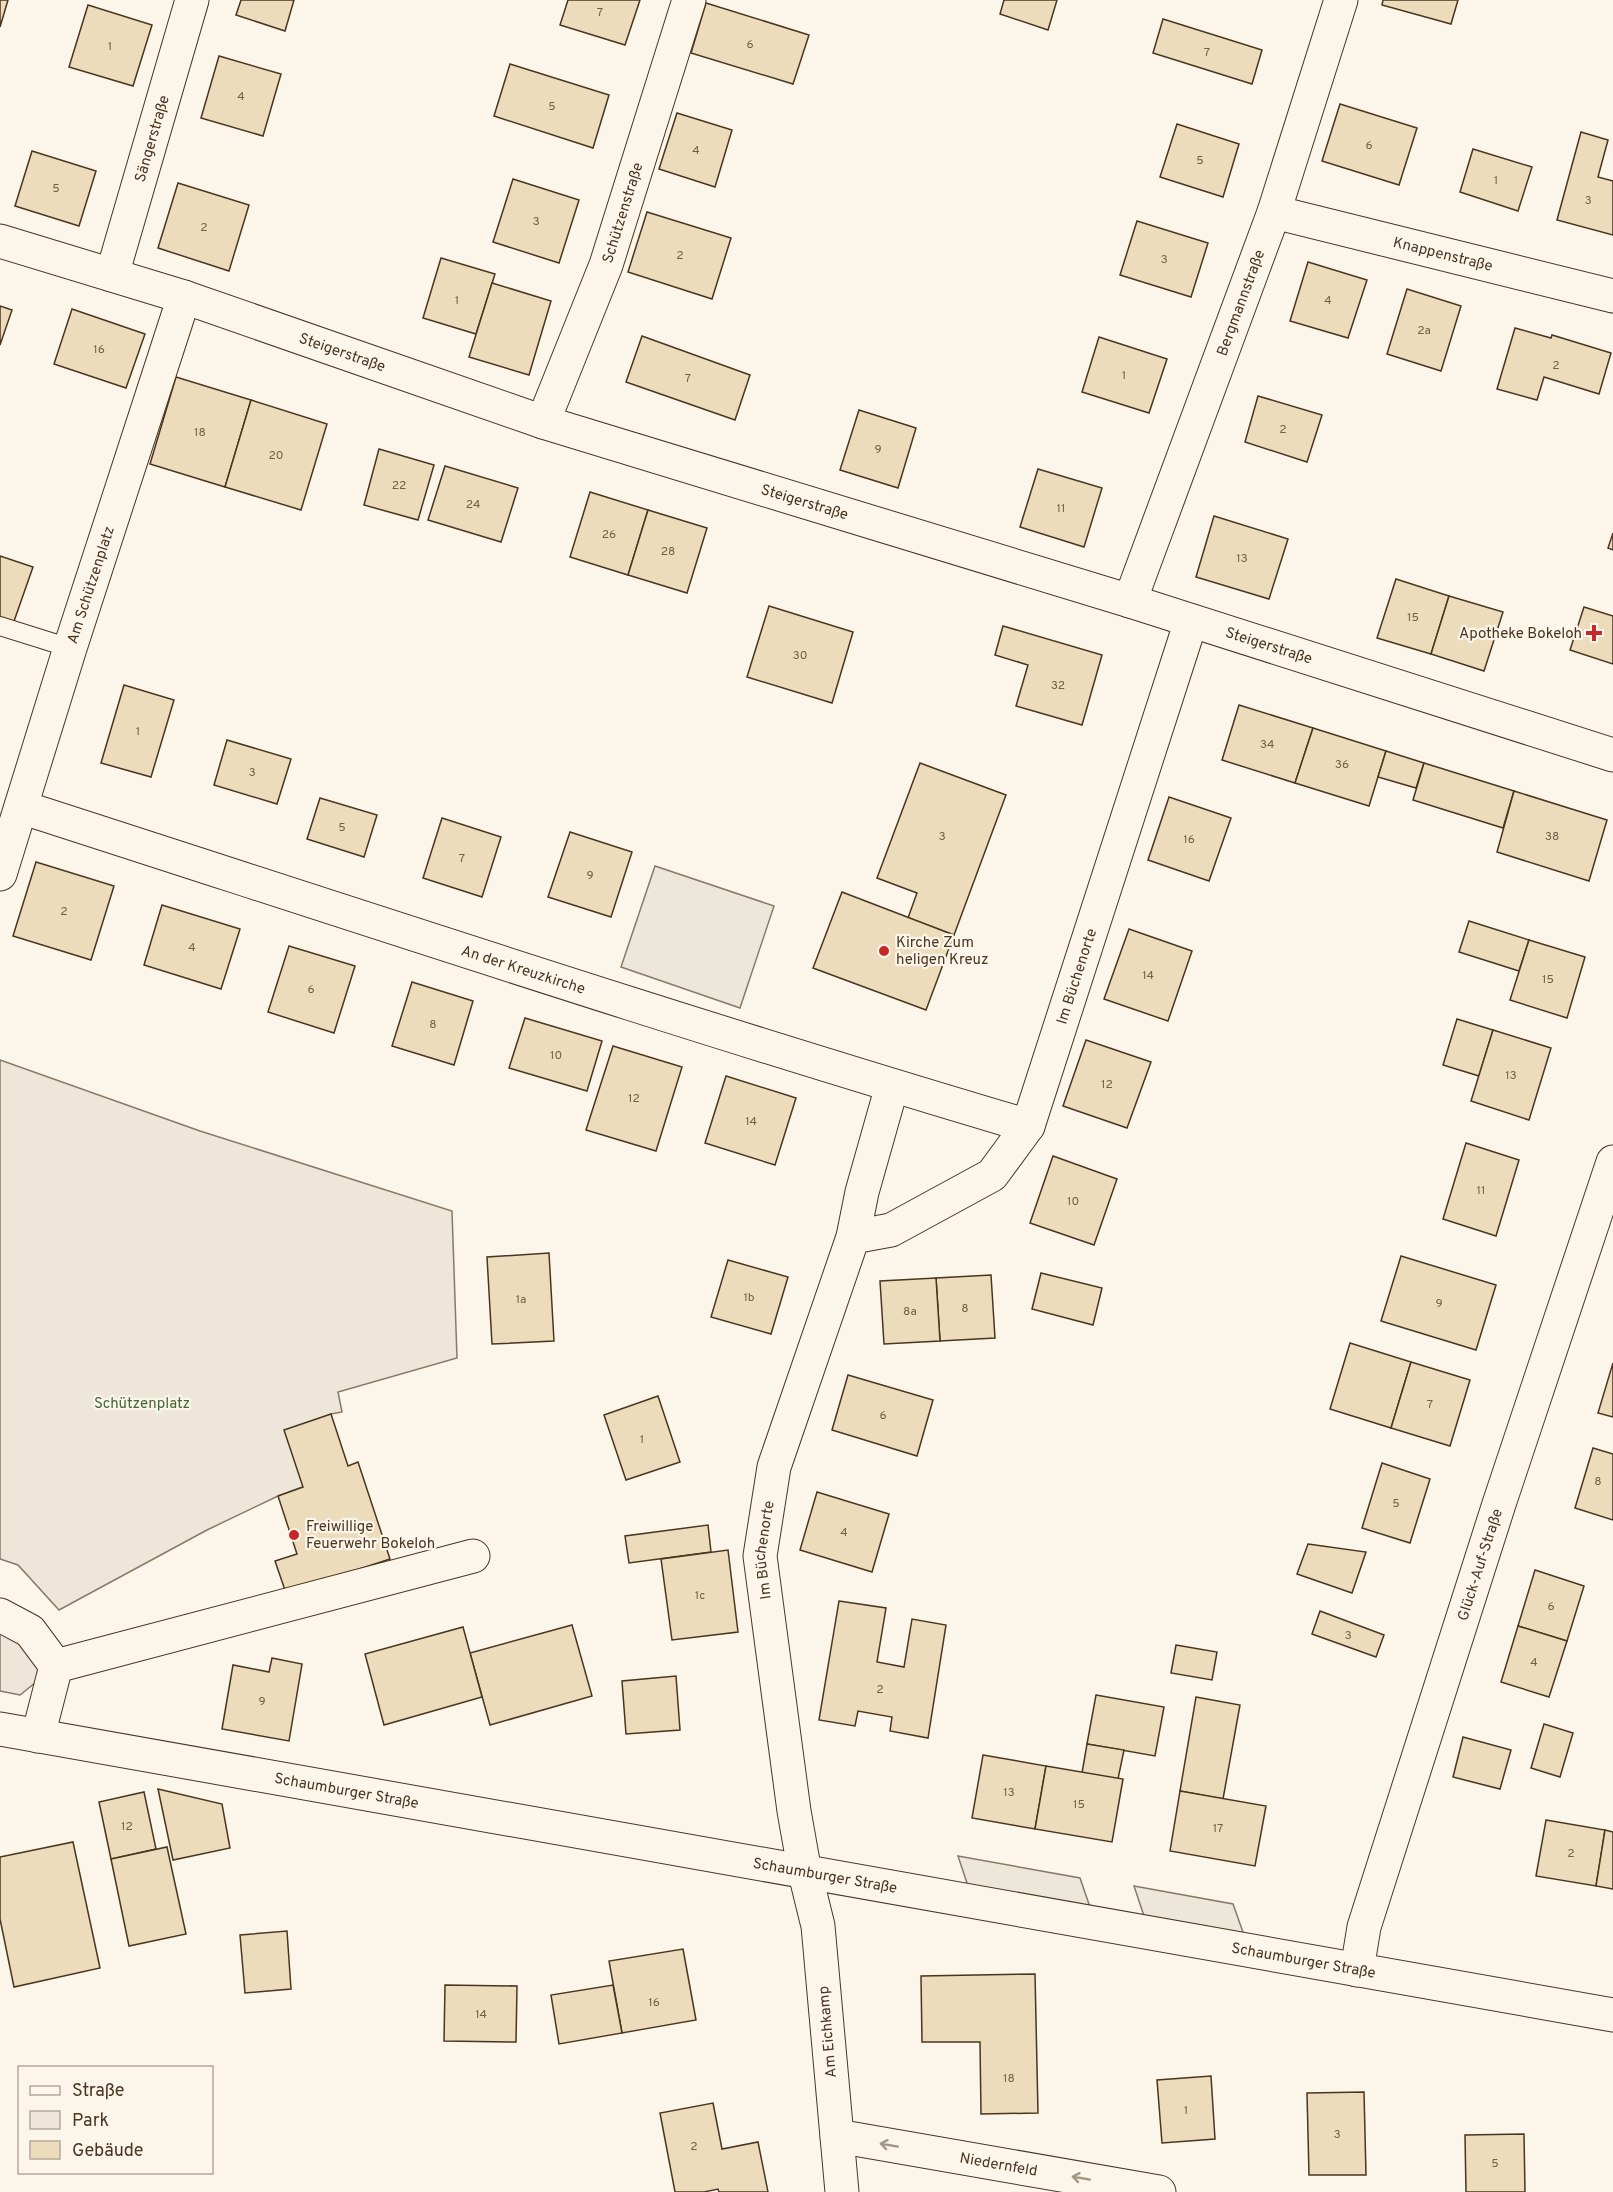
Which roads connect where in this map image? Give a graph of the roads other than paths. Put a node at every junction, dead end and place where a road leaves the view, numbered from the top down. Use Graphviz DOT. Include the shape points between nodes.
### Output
graph roads {
  1 [pos="192,0"];
  2 [pos="689,0"];
  3 [pos="1341,0"];
  4 [pos="1274,212"];
  5 [pos="0,241"];
  6 [pos="112,275"];
  7 [pos="1613,296"];
  8 [pos="184,297"];
  9 [pos="543,423"];
  10 [pos="1130,601"];
  11 [pos="1191,621"];
  12 [pos="0,626"];
  13 [pos="70,648"];
  14 [pos="1613,755"];
  15 [pos="21,807"];
  16 [pos="0,874"];
  17 [pos="892,1086"];
  18 [pos="1028,1126"];
  19 [pos="1613,1162"];
  20 [pos="853,1237"];
  21 [pos="473,1556"];
  22 [pos="0,1615"];
  23 [pos="56,1666"];
  24 [pos="0,1729"];
  25 [pos="38,1736"];
  26 [pos="805,1873"];
  27 [pos="1357,1970"];
  28 [pos="1613,2015"];
  29 [pos="837,2136"];
  30 [pos="842,2192"];
  31 [pos="1159,2192"];
  1 -- 6 [label="street, Sängerstraße"];
  2 -- 9 [label="street, Schützenstraße" via="606,266"];
  3 -- 4 [label="street, Bergmannstraße"];
  4 -- 7 [label="street, Knappenstraße"];
  4 -- 10 [label="street, Bergmannstraße"];
  5 -- 6 [label="street, Steigerstraße"];
  6 -- 8 [label="street, Steigerstraße"];
  8 -- 9 [label="street, Steigerstraße"];
  8 -- 13 [label="street, Am Schützenplatz"];
  9 -- 10 [label="street, Steigerstraße"];
  10 -- 11 [label="street, Steigerstraße"];
  11 -- 14 [label="street, Steigerstraße"];
  11 -- 18 [label="street, Im Büchenorte"];
  12 -- 13 [label="lane"];
  13 -- 15 [label="street, Am Schützenplatz"];
  15 -- 16 [label="street, Am Schützenplatz"];
  15 -- 17 [label="street, An der Kreuzkirche"];
  17 -- 18 [label="street, An der Kreuzkirche"];
  17 -- 20 [label="street, Im Büchenorte"];
  18 -- 20 [label="street, Im Büchenorte" via="992,1175 891,1230"];
  19 -- 27 [label="street, Glück-Auf-Straße" via="1364,1927"];
  20 -- 26 [label="street, Im Büchenorte" via="774,1467 760,1556"];
  21 -- 23 [label="street"];
  22 -- 23 [label="street" via="30,1631"];
  23 -- 25 [label="street"];
  24 -- 25 [label="street, Schaumburger Straße"];
  25 -- 26 [label="street, Schaumburger Straße"];
  26 -- 27 [label="street, Schaumburger Straße"];
  26 -- 29 [label="street, Am Eichkamp" via="818,1926"];
  27 -- 28 [label="street, Schaumburger Straße"];
  29 -- 30 [label="street, Am Eichkamp"];
  31 -- 29 [label="street, Niedernfeld, one-way"];
}
